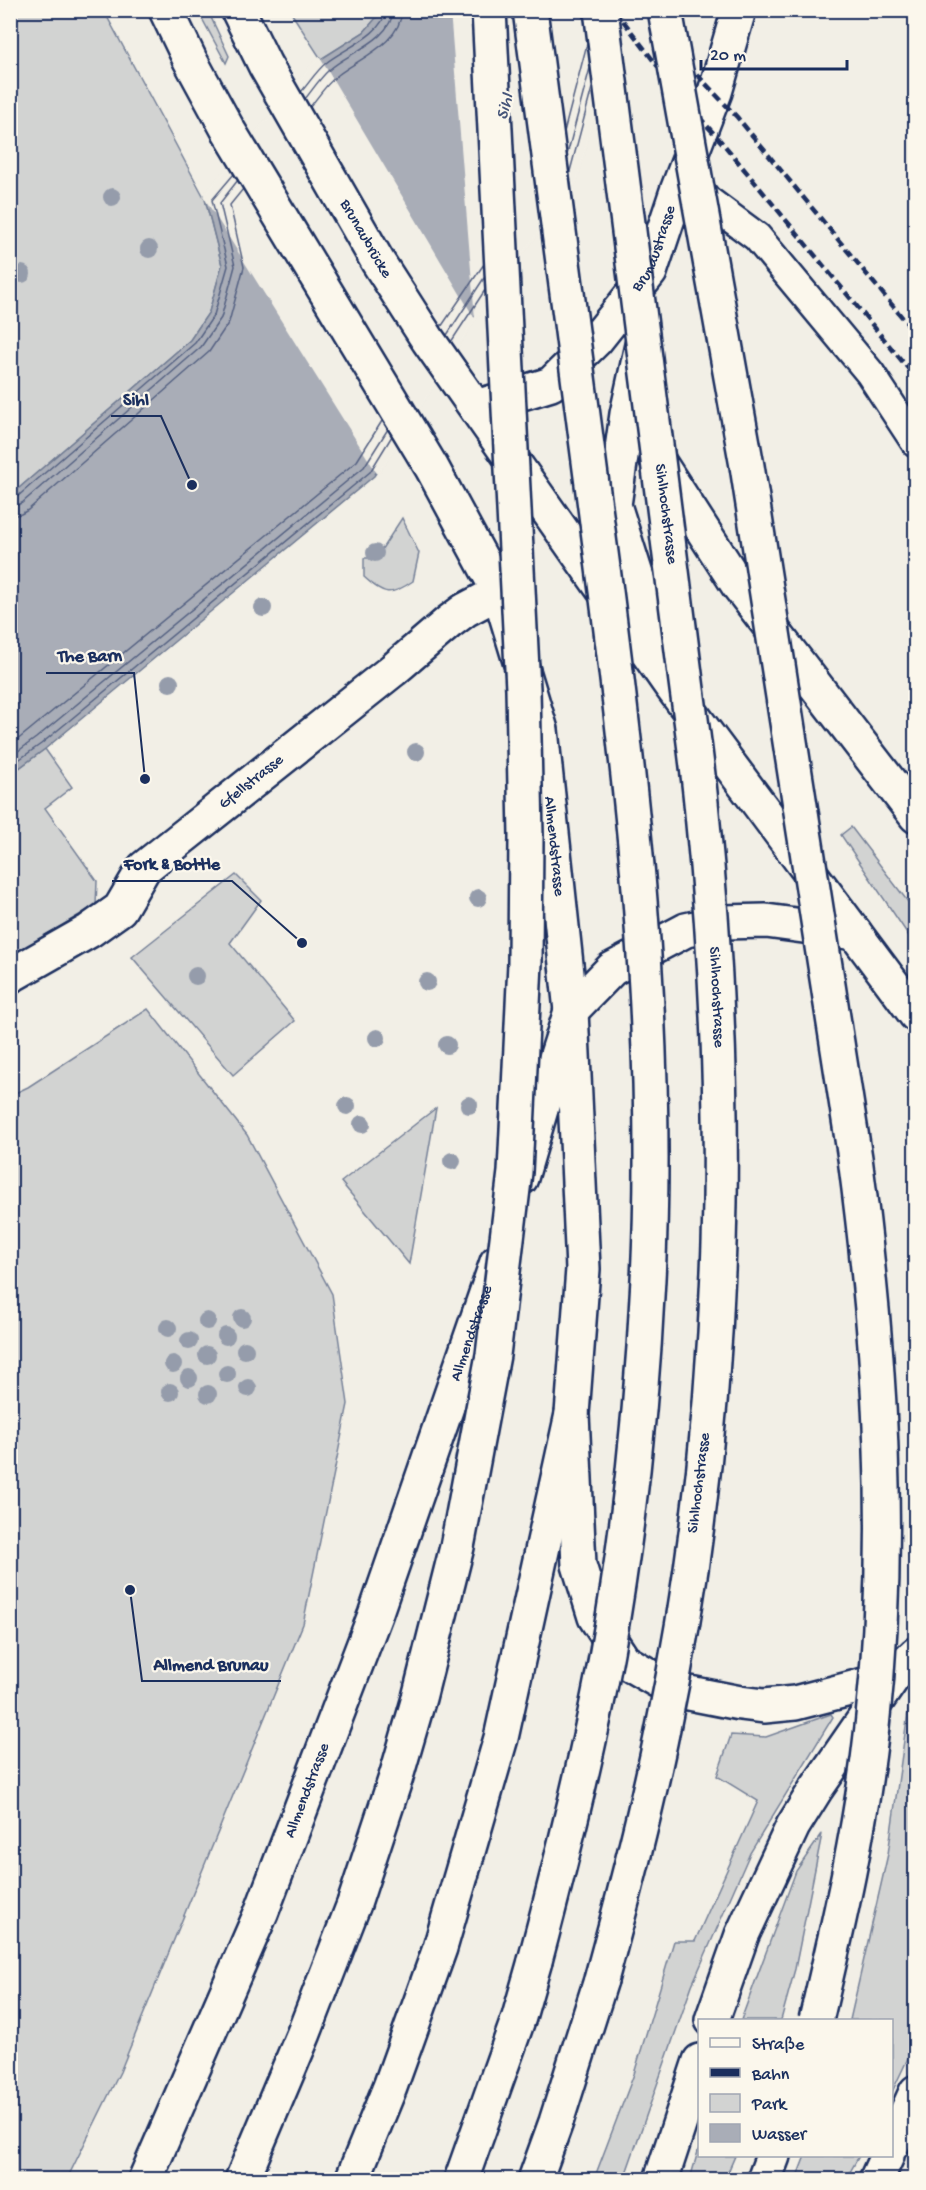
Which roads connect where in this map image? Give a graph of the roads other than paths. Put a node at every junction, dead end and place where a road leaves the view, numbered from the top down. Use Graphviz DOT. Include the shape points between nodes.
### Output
graph roads {
  1 [pos="166,10"];
  2 [pos="238,10"];
  3 [pos="489,10"];
  4 [pos="530,10"];
  5 [pos="601,10"];
  6 [pos="665,10"];
  7 [pos="733,15"];
  8 [pos="684,171"];
  9 [pos="650,272"];
  10 [pos="475,407"];
  11 [pos="627,414"];
  12 [pos="915,443"];
  13 [pos="499,592"];
  14 [pos="671,686"];
  15 [pos="915,816"];
  16 [pos="855,933"];
  17 [pos="10,976"];
  18 [pos="571,1011"];
  19 [pos="915,1015"];
  20 [pos="572,1414"];
  21 [pos="905,1665"];
  22 [pos="712,2019"];
  23 [pos="816,2019"];
  24 [pos="698,2064"];
  25 [pos="915,2092"];
  26 [pos="893,2141"];
  27 [pos="773,2157"];
  28 [pos="887,2157"];
  29 [pos="145,2180"];
  30 [pos="242,2180"];
  31 [pos="352,2180"];
  32 [pos="461,2180"];
  33 [pos="534,2180"];
  34 [pos="661,2180"];
  35 [pos="764,2180"];
  36 [pos="876,2180"];
  1 -- 13 [label="main road, Allmendstrasse" via="227,128 432,468"];
  2 -- 10 [label="main road, Brunaubrücke" via="265,65 378,262"];
  3 -- 30 [label="main road, bridge" via="524,734 525,963 515,1172 493,1355 457,1547 419,1698 354,1904"];
  4 -- 32 [label="main road, bridge" via="612,633 640,890 651,1147 649,1276 626,1533 582,1772 519,2017"];
  5 -- 33 [label="main road, Sihlhochstrasse, bridge" via="702,809 714,947 720,1203 703,1466 664,1726 602,1980"];
  6 -- 23 [label="main road, bridge" via="741,433 867,1248 882,1482 877,1672 855,1841"];
  7 -- 8 [label="main road, Brunaustrasse" via="715,92"];
  8 -- 9 [label="main road, Brunaustrasse"];
  8 -- 12 [label="lane" via="707,200 757,237 870,373"];
  9 -- 10 [label="main road, Brunaustrasse" via="596,340 551,384"];
  9 -- 11 [label="main road" via="641,352"];
  10 -- 14 [label="main road"];
  11 -- 14 [label="main road" via="614,506"];
  11 -- 15 [label="main road" via="738,585"];
  13 -- 17 [label="main road, Gfellstrasse" via="449,622 144,868 120,909"];
  13 -- 18 [label="main road, Allmendstrasse" via="541,730"];
  14 -- 16 [label="main road"];
  16 -- 18 [label="main road" via="766,921 723,922 686,930 612,969"];
  16 -- 19 [label="main road"];
  18 -- 20 [label="main road" via="583,1269"];
  18 -- 29 [label="main road, Allmendstrasse" via="492,1277 375,1615 261,1913"];
  20 -- 21 [label="main road" via="579,1565 595,1617 624,1661 674,1690 765,1706 795,1703"];
  20 -- 31 [label="main road" via="501,1738 440,1948"];
  21 -- 22 [label="main road" via="794,1826 741,1935"];
  24 -- 34 [label="main road"];
  25 -- 26 [label="main road"];
  27 -- 35 [label="main road"];
  28 -- 36 [label="main road"];
}
